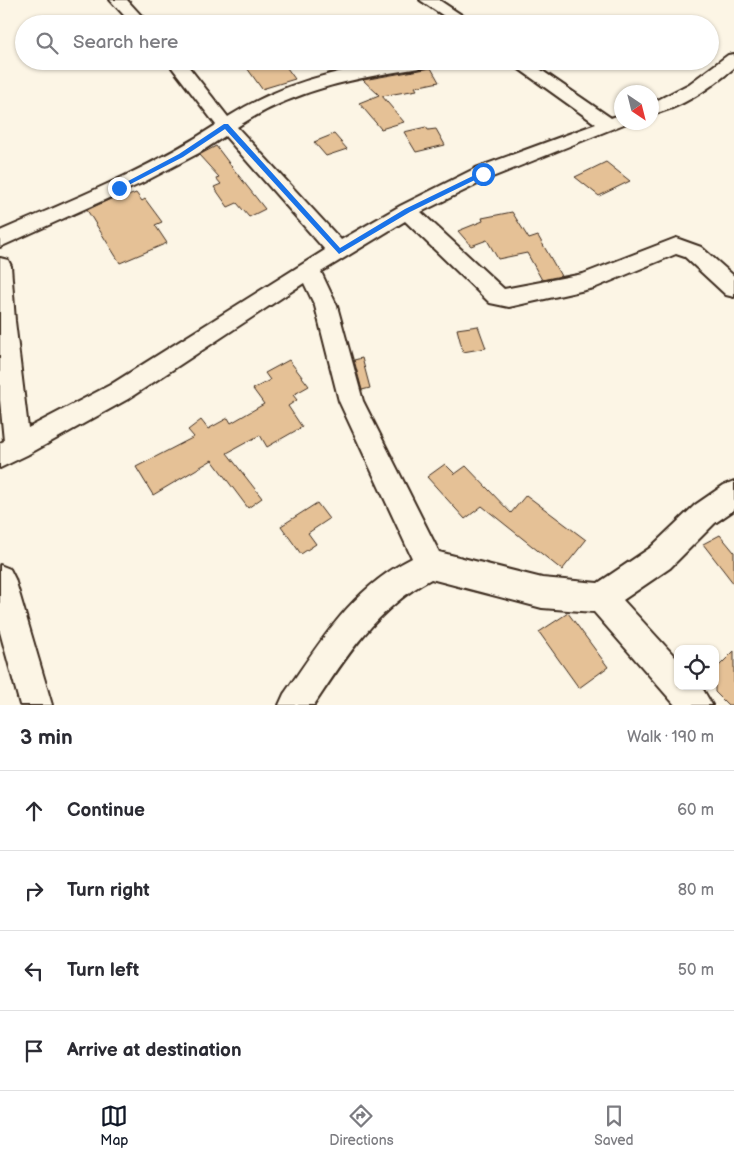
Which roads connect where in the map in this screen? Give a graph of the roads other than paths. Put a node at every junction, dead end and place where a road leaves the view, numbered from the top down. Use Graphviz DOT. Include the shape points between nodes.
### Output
graph roads {
  1 [pos="118,0"];
  2 [pos="428,0"];
  3 [pos="132,15"];
  4 [pos="452,15"];
  5 [pos="734,59"];
  6 [pos="182,70"];
  7 [pos="377,70"];
  8 [pos="531,70"];
  9 [pos="659,105"];
  10 [pos="614,121"];
  11 [pos="614,123"];
  12 [pos="226,126"];
  13 [pos="408,211"];
  14 [pos="0,239"];
  15 [pos="339,252"];
  16 [pos="0,266"];
  17 [pos="309,269"];
  18 [pos="734,289"];
  19 [pos="9,452"];
  20 [pos="734,494"];
  21 [pos="430,564"];
  22 [pos="0,579"];
  23 [pos="601,598"];
  24 [pos="674,679"];
  25 [pos="683,690"];
  26 [pos="36,705"];
  27 [pos="295,705"];
  28 [pos="696,705"];
  1 -- 3 [label="street"];
  2 -- 4 [label="street"];
  5 -- 9 [label="street" via="706,83"];
  6 -- 12 [label="street"];
  7 -- 12 [label="street" via="353,74 272,99"];
  8 -- 10 [label="street"];
  11 -- 13 [label="street" via="483,174"];
  12 -- 14 [label="street" via="181,156 119,188"];
  12 -- 15 [label="street"];
  13 -- 15 [label="street"];
  13 -- 18 [label="street" via="498,297 509,298 586,282 676,246 693,252"];
  15 -- 17 [label="street"];
  16 -- 19 [label="street"];
  17 -- 19 [label="street" via="119,392"];
  17 -- 21 [label="street" via="326,306 351,401"];
  20 -- 23 [label="street" via="705,514 660,558"];
  21 -- 23 [label="street" via="512,588"];
  21 -- 27 [label="street" via="405,576 379,596 357,620"];
  22 -- 26 [label="street"];
  23 -- 24 [label="street"];
  25 -- 28 [label="street"];
}
